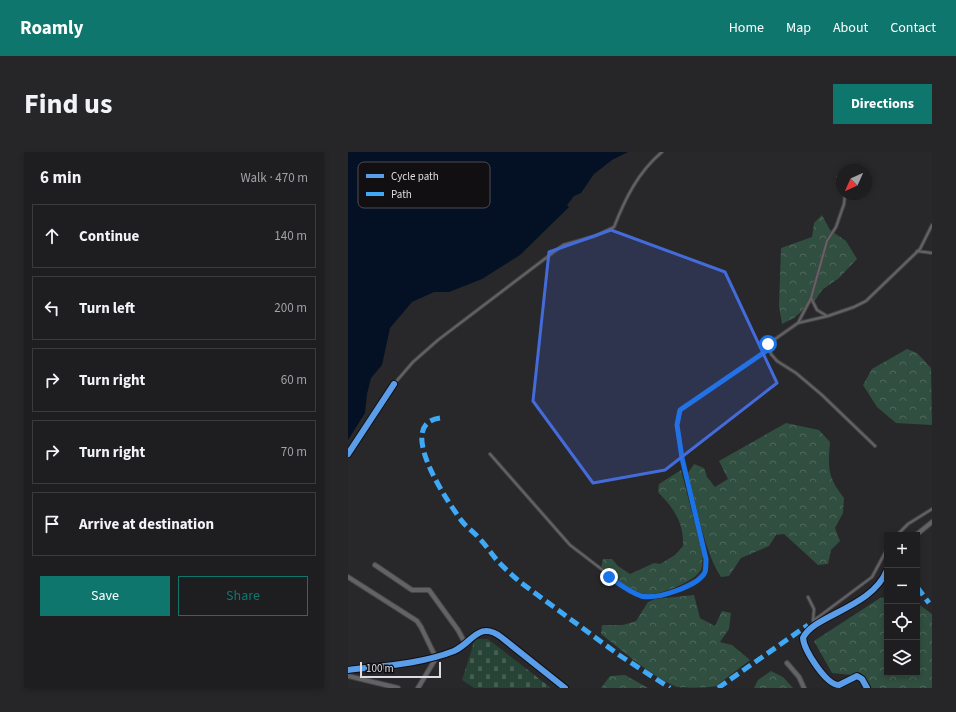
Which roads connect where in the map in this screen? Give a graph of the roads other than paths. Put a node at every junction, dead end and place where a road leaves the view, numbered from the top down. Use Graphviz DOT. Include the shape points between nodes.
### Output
graph roads {
  1 [pos="662,152"];
  2 [pos="844,200"];
  3 [pos="932,225"];
  4 [pos="917,251"];
  5 [pos="932,253"];
  6 [pos="811,298"];
  7 [pos="828,316"];
  8 [pos="798,323"];
  9 [pos="769,349"];
  10 [pos="394,384"];
  11 [pos="875,446"];
  12 [pos="348,454"];
  13 [pos="490,454"];
  14 [pos="932,509"];
  15 [pos="932,522"];
  16 [pos="900,532"];
  17 [pos="920,532"];
  18 [pos="884,555"];
  19 [pos="376,565"];
  20 [pos="348,577"];
  21 [pos="884,577"];
  22 [pos="808,597"];
  23 [pos="464,643"];
  24 [pos="436,658"];
  25 [pos="787,663"];
  26 [pos="348,670"];
  27 [pos="348,676"];
  28 [pos="377,686"];
  29 [pos="398,688"];
  30 [pos="418,688"];
  31 [pos="564,688"];
  32 [pos="804,688"];
  33 [pos="867,688"];
  1 -- 10 [label="lane" via="634,183 614,228 563,245 438,340 413,362"];
  2 -- 6 [label="lane" via="836,227 827,241"];
  3 -- 4 [label="lane"];
  4 -- 5 [label="lane"];
  4 -- 7 [label="lane" via="866,301"];
  6 -- 7 [label="lane" via="817,310"];
  6 -- 8 [label="lane"];
  7 -- 8 [label="lane"];
  8 -- 9 [label="lane" via="768,344"];
  9 -- 11 [label="lane" via="777,361 822,395"];
  9 -- 13 [label="lane" via="680,410 677,425 682,458 706,559 705,572 697,580 680,589 661,596 643,596 609,577 570,545"];
  10 -- 12 [label="street"];
  14 -- 16 [label="lane"];
  15 -- 17 [label="street"];
  18 -- 22 [label="lane" via="872,577 813,621 814,609"];
  19 -- 23 [label="street" via="412,590 429,590 458,630"];
  20 -- 24 [label="street" via="417,621"];
  21 -- 33 [label="street" via="873,591 847,609 814,626 803,638 806,648 830,683 838,685 857,676"];
  23 -- 24 [label="street" via="462,648"];
  23 -- 31 [label="street" via="480,633 496,633"];
  24 -- 26 [label="street"];
  24 -- 30 [label="street"];
  25 -- 32 [label="street"];
  27 -- 28 [label="street"];
  28 -- 29 [label="street"];
}
